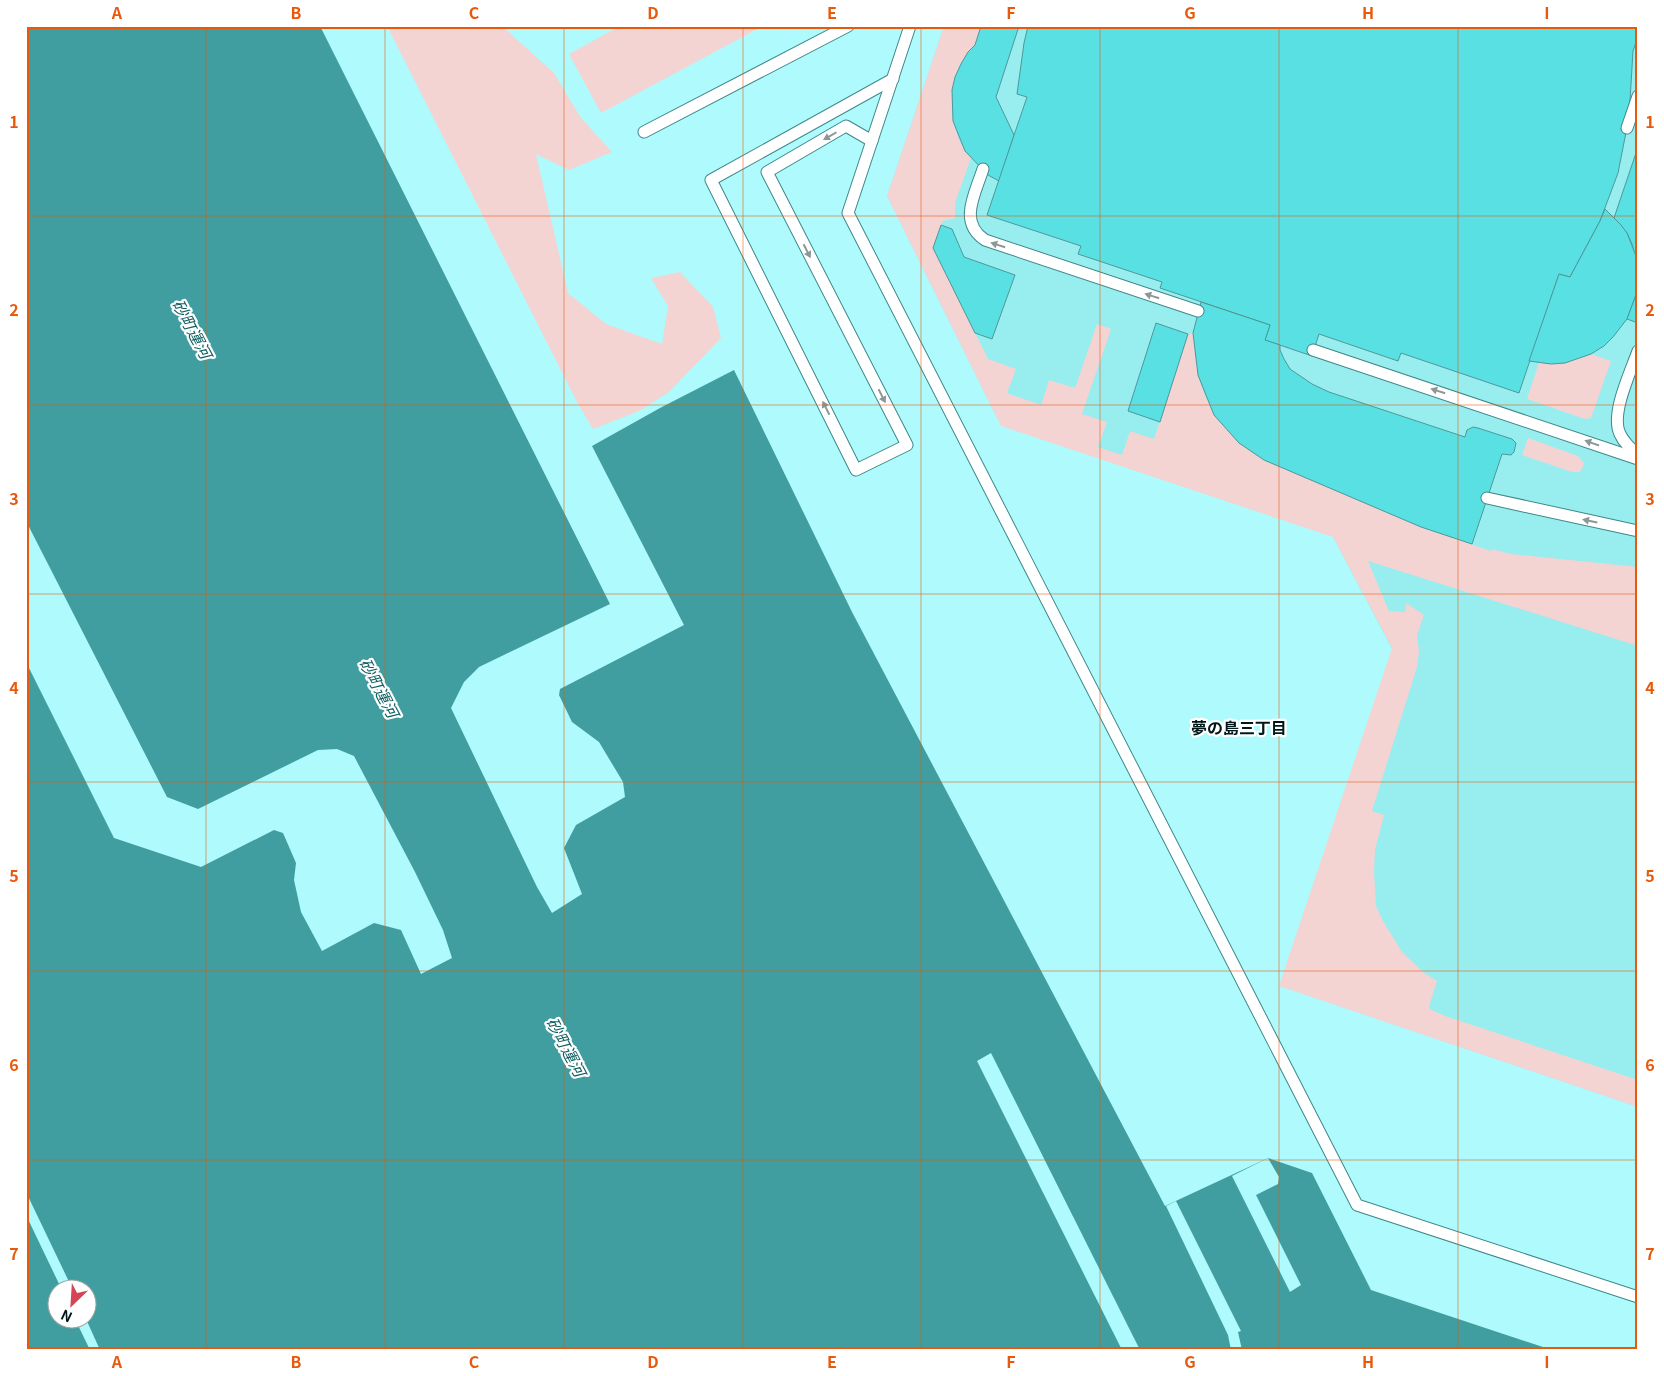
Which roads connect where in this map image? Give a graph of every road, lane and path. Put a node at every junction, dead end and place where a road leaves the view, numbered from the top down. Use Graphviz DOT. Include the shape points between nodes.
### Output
graph roads {
  1 [pos="848,26"];
  2 [pos="910,26"];
  3 [pos="893,79"];
  4 [pos="1638,96"];
  5 [pos="1627,128"];
  6 [pos="644,132"];
  7 [pos="872,142"];
  8 [pos="983,169"];
  9 [pos="1198,311"];
  10 [pos="1313,350"];
  11 [pos="1638,351"];
  12 [pos="1638,457"];
  13 [pos="1487,498"];
  14 [pos="1638,531"];
  15 [pos="1638,1297"];
  1 -- 6 [label="lane"];
  2 -- 3 [label="lane"];
  3 -- 7 [label="lane"];
  7 -- 3 [label="lane, one-way" via="846,126 766,172 907,445 856,470 711,180"];
  4 -- 5 [label="lane"];
  7 -- 15 [label="lane" via="848,213 1358,1204"];
  9 -- 8 [label="lane, one-way" via="977,235 969,213"];
  12 -- 10 [label="lane, one-way"];
  11 -- 12 [label="lane" via="1617,419 1619,433"];
  14 -- 13 [label="lane, one-way"];
}
